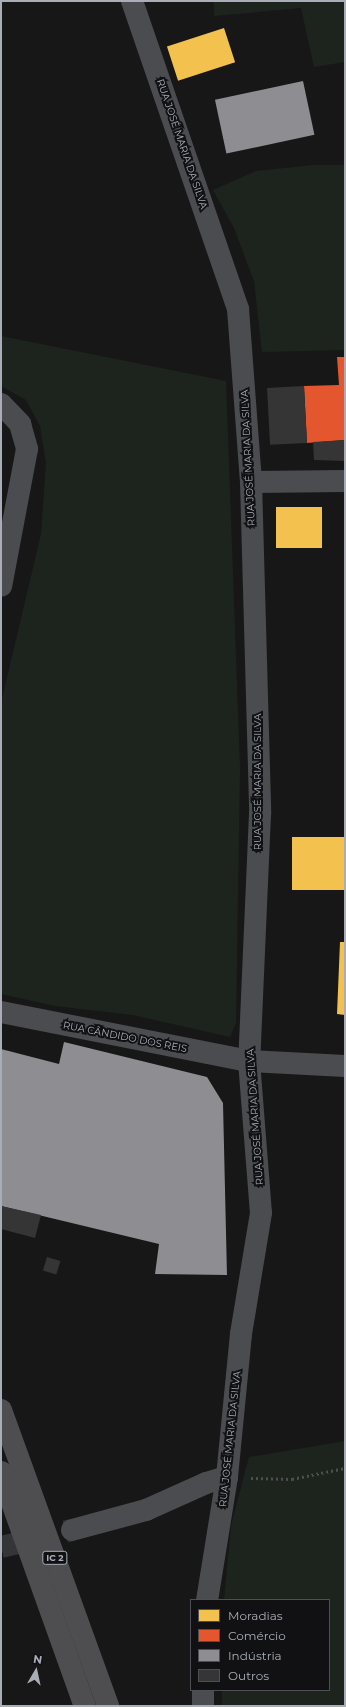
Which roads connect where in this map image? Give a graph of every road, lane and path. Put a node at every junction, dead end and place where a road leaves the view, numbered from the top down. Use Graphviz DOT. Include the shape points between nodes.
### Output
graph roads {
  1 [pos="132,1"];
  2 [pos="1,404"];
  3 [pos="345,481"];
  4 [pos="252,482"];
  5 [pos="1,586"];
  6 [pos="1,1012"];
  7 [pos="249,1061"];
  8 [pos="345,1066"];
  9 [pos="1,1410"];
  10 [pos="345,1468"];
  11 [pos="1,1472"];
  12 [pos="227,1477"];
  13 [pos="72,1530"];
  14 [pos="207,1599"];
  15 [pos="203,1691"];
  16 [pos="85,1706"];
  17 [pos="108,1706"];
  18 [pos="203,1706"];
  1 -- 4 [label="street, RUA JOSÉ MARIA DA SILVA" via="238,309"];
  2 -- 5 [label="street" via="20,424 27,449"];
  3 -- 4 [label="street"];
  4 -- 7 [label="street, RUA JOSÉ MARIA DA SILVA" via="260,814"];
  6 -- 7 [label="street, RUA CÂNDIDO DOS REIS"];
  7 -- 8 [label="street, RUA CÂNDIDO DOS REIS"];
  7 -- 12 [label="street, RUA JOSÉ MARIA DA SILVA" via="261,1213 241,1334"];
  9 -- 17 [label="highway, IC 2"];
  10 -- 12 [label="path" via="292,1479"];
  11 -- 16 [label="highway, IC 2"];
  12 -- 13 [label="street" via="206,1483 146,1510"];
  12 -- 14 [label="street, RUA JOSÉ MARIA DA SILVA"];
  15 -- 18 [label="street"];
}
